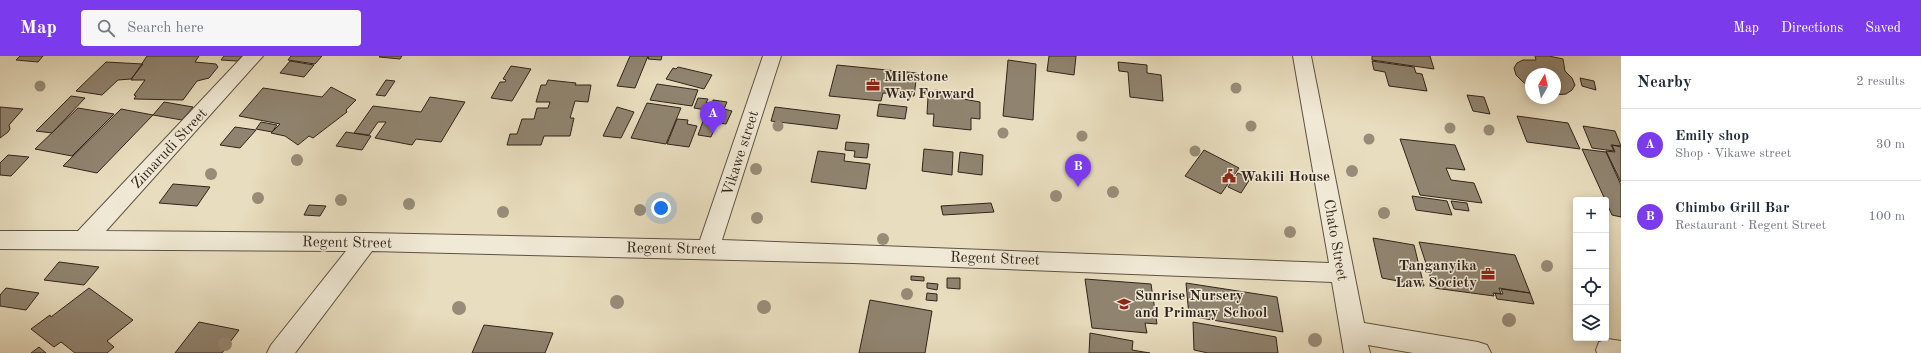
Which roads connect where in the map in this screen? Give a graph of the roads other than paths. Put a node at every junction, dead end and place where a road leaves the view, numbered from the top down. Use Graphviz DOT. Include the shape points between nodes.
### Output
graph roads {
  1 [pos="254,56"];
  2 [pos="772,56"];
  3 [pos="1302,56"];
  4 [pos="0,240"];
  5 [pos="84,240"];
  6 [pos="366,242"];
  7 [pos="708,249"];
  8 [pos="1341,273"];
  9 [pos="1355,343"];
  10 [pos="1621,352"];
  11 [pos="280,353"];
  12 [pos="1478,353"];
  13 [pos="1610,353"];
  1 -- 5 [label="street, Zimarudi Street"];
  2 -- 7 [label="street, Vikawe street"];
  3 -- 8 [label="street, Chato Street"];
  4 -- 5 [label="street, Regent Street"];
  5 -- 6 [label="street, Regent Street"];
  6 -- 7 [label="street, Regent Street"];
  6 -- 11 [label="street"];
  7 -- 8 [label="street, Regent Street" via="973,257"];
  8 -- 9 [label="street, Chato Street"];
  9 -- 12 [label="street"];
  10 -- 13 [label="street" via="1608,350"];
}
